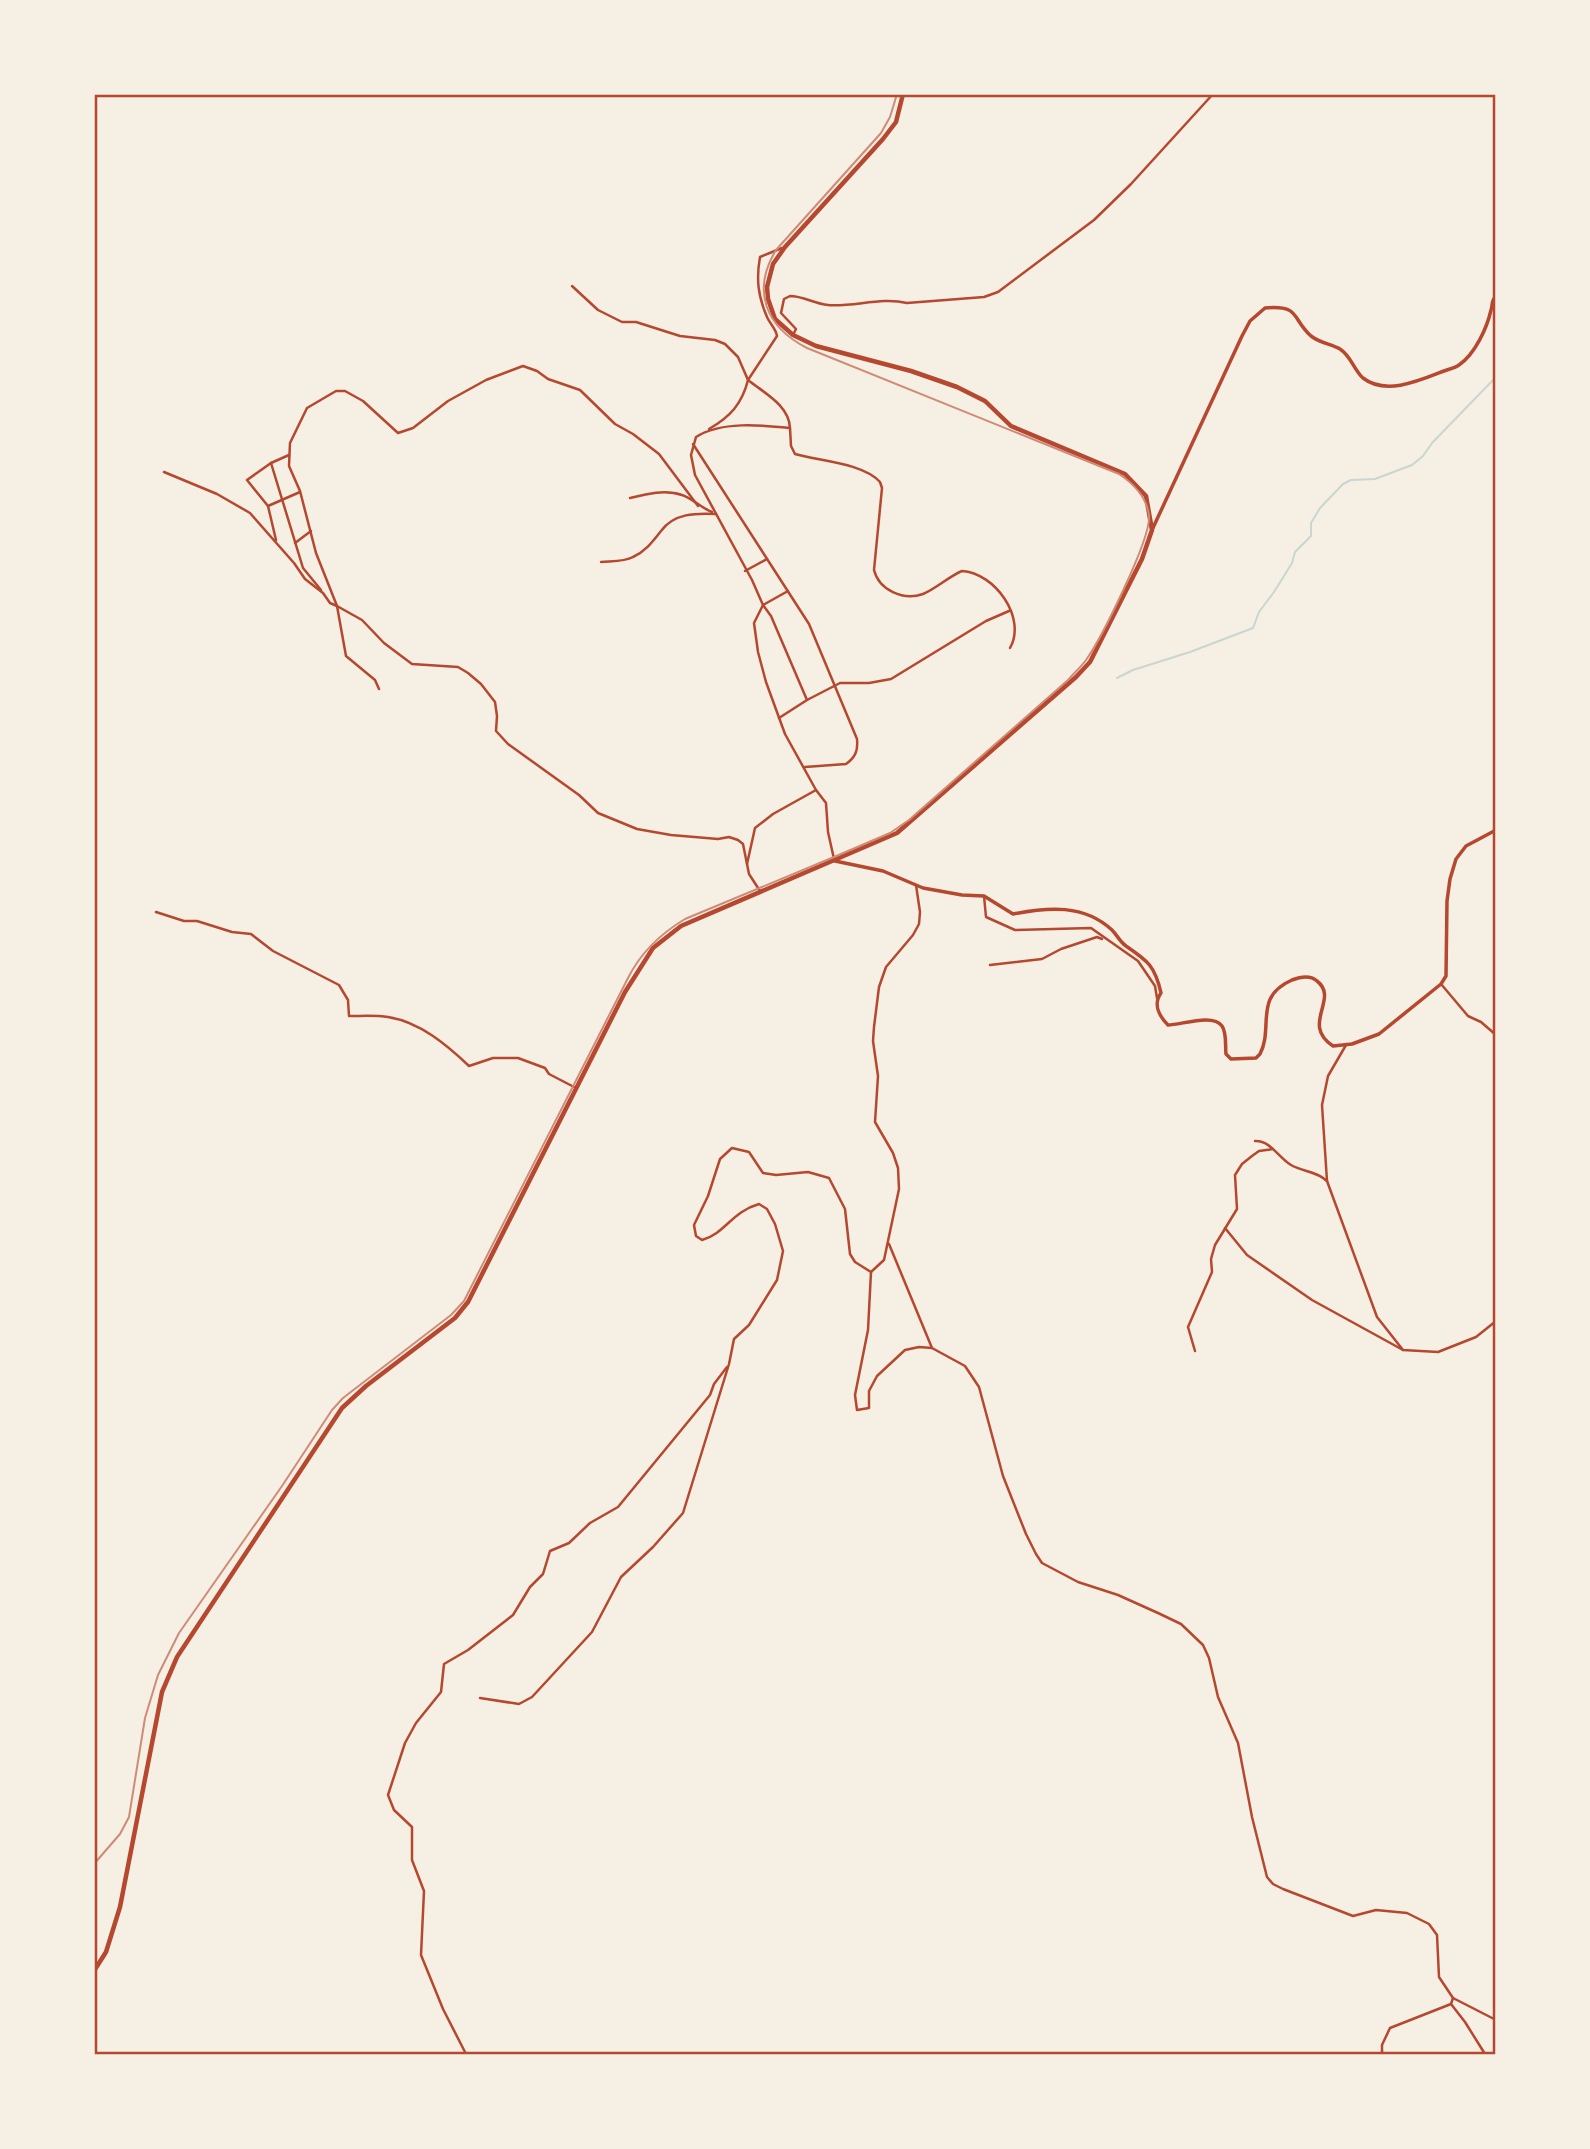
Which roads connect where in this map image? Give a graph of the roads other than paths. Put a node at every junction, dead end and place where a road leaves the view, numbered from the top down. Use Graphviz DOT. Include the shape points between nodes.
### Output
graph roads {
  1 [pos="903,94"];
  2 [pos="1213,94"];
  3 [pos="785,247"];
  4 [pos="572,286"];
  5 [pos="1496,296"];
  6 [pos="793,335"];
  7 [pos="748,380"];
  8 [pos="790,428"];
  9 [pos="706,431"];
  10 [pos="692,444"];
  11 [pos="289,455"];
  12 [pos="271,463"];
  13 [pos="164,472"];
  14 [pos="300,491"];
  15 [pos="284,498"];
  16 [pos="630,498"];
  17 [pos="268,506"];
  18 [pos="698,506"];
  19 [pos="716,514"];
  20 [pos="1152,530"];
  21 [pos="311,531"];
  22 [pos="295,543"];
  23 [pos="277,544"];
  24 [pos="768,559"];
  25 [pos="601,562"];
  26 [pos="745,571"];
  27 [pos="788,591"];
  28 [pos="323,593"];
  29 [pos="763,605"];
  30 [pos="337,606"];
  31 [pos="1009,611"];
  32 [pos="1010,648"];
  33 [pos="835,685"];
  34 [pos="379,689"];
  35 [pos="807,700"];
  36 [pos="779,718"];
  37 [pos="804,767"];
  38 [pos="816,790"];
  39 [pos="1496,830"];
  40 [pos="834,860"];
  41 [pos="747,864"];
  42 [pos="916,885"];
  43 [pos="761,892"];
  44 [pos="984,896"];
  45 [pos="156,912"];
  46 [pos="1109,941"];
  47 [pos="990,965"];
  48 [pos="1441,984"];
  49 [pos="1157,998"];
  50 [pos="1496,1035"];
  51 [pos="1346,1045"];
  52 [pos="576,1089"];
  53 [pos="1255,1141"];
  54 [pos="1273,1149"];
  55 [pos="1327,1181"];
  56 [pos="1225,1228"];
  57 [pos="889,1244"];
  58 [pos="871,1272"];
  59 [pos="1496,1321"];
  60 [pos="932,1348"];
  61 [pos="1402,1350"];
  62 [pos="1195,1351"];
  63 [pos="729,1364"];
  64 [pos="480,1698"];
  65 [pos="94,1971"];
  66 [pos="1453,1998"];
  67 [pos="1451,2004"];
  68 [pos="1496,2020"];
  69 [pos="466,2054"];
  70 [pos="1382,2054"];
  71 [pos="1485,2054"];
  1 -- 3 [label="main road" via="896,122 883,139"];
  2 -- 6 [label="street" via="1094,220 998,292 984,297 837,306 790,296 784,299 781,313 796,329"];
  3 -- 6 [label="main road" via="773,264 768,299 775,319"];
  3 -- 7 [label="street" via="760,257 757,284 777,336"];
  4 -- 7 [label="street" via="598,310 622,322 725,344 738,357"];
  5 -- 20 [label="street" via="1480,338 1460,365 1418,381 1388,386 1366,381 1343,351 1311,335 1288,309 1265,308 1242,336"];
  6 -- 20 [label="main road" via="816,346 957,387 985,401 1011,426 1125,474 1146,496"];
  7 -- 8 [label="street" via="776,400"];
  7 -- 9 [label="street" via="738,406"];
  8 -- 9 [label="street"];
  8 -- 31 [label="street" via="795,454 868,473 880,482 874,570 888,591 923,594 962,572 974,572 996,586"];
  9 -- 10 [label="street"];
  10 -- 19 [label="street" via="692,466"];
  10 -- 24 [label="street"];
  11 -- 12 [label="street"];
  11 -- 14 [label="street"];
  11 -- 18 [label="street" via="307,408 336,391 363,401 402,433 448,401 523,366 580,390 615,424 659,454"];
  12 -- 15 [label="street"];
  12 -- 17 [label="street" via="247,480"];
  13 -- 23 [label="street" via="250,513"];
  14 -- 15 [label="street"];
  14 -- 21 [label="street"];
  15 -- 17 [label="street"];
  15 -- 22 [label="street"];
  16 -- 18 [label="street" via="671,493"];
  17 -- 23 [label="street"];
  18 -- 19 [label="street"];
  19 -- 25 [label="street" via="679,516 636,556"];
  19 -- 26 [label="street"];
  20 -- 40 [label="main road" via="1090,662 1076,677 897,833"];
  21 -- 22 [label="street"];
  21 -- 30 [label="street"];
  22 -- 28 [label="street" via="303,568"];
  23 -- 28 [label="street" via="305,579"];
  24 -- 26 [label="street"];
  24 -- 27 [label="street"];
  26 -- 29 [label="street"];
  27 -- 29 [label="street"];
  27 -- 33 [label="street" via="809,624"];
  28 -- 30 [label="street"];
  29 -- 35 [label="street"];
  29 -- 36 [label="street" via="754,624 758,653"];
  30 -- 34 [label="street" via="346,656 375,680"];
  30 -- 41 [label="street" via="362,620 412,664 458,667 481,684 495,702 496,731 598,813 671,835 738,840"];
  31 -- 32 [label="street" via="1016,627"];
  31 -- 33 [label="street" via="891,679"];
  33 -- 35 [label="street"];
  33 -- 37 [label="street" via="858,748 846,764"];
  35 -- 36 [label="street"];
  36 -- 37 [label="street"];
  37 -- 38 [label="street"];
  38 -- 40 [label="street" via="826,803"];
  38 -- 41 [label="street" via="755,828"];
  39 -- 48 [label="street" via="1466,846 1456,859 1447,901 1446,976"];
  40 -- 42 [label="street" via="883,871"];
  40 -- 43 [label="main road"];
  41 -- 43 [label="street"];
  42 -- 44 [label="street"];
  42 -- 57 [label="street" via="919,924 886,967 874,1027 875,1122 898,1168 900,1189"];
  43 -- 52 [label="main road" via="681,926 653,948"];
  44 -- 46 [label="street" via="986,917 1006,928 1091,928"];
  44 -- 49 [label="street" via="1013,914 1059,907 1102,923 1148,962 1161,993"];
  45 -- 52 [label="street" via="251,934 273,951 339,985 348,1000 349,1016 398,1019 443,1042 469,1066 506,1056 534,1062"];
  46 -- 47 [label="street" via="1097,937 1042,959"];
  46 -- 49 [label="street" via="1138,961 1155,986"];
  48 -- 50 [label="street" via="1468,1016"];
  48 -- 51 [label="street" via="1379,1034"];
  49 -- 51 [label="street" via="1157,1008 1168,1025 1203,1020 1218,1023 1231,1059 1256,1058 1264,1047 1269,1000 1283,984 1299,977 1314,978 1325,996 1318,1018 1323,1039 1333,1046"];
  51 -- 55 [label="street" via="1328,1076 1322,1105"];
  52 -- 65 [label="main road" via="468,1302 455,1318 342,1408 177,1657 162,1692 120,1907 106,1952"];
  53 -- 54 [label="street"];
  54 -- 55 [label="street" via="1291,1165"];
  54 -- 56 [label="street" via="1259,1151 1235,1175 1237,1209"];
  55 -- 61 [label="street" via="1377,1317"];
  56 -- 61 [label="street" via="1247,1255 1290,1285"];
  56 -- 62 [label="street" via="1214,1245 1212,1272 1188,1327"];
  57 -- 58 [label="street" via="884,1260"];
  57 -- 60 [label="street"];
  58 -- 60 [label="street" via="868,1330 855,1395 857,1410 869,1408 873,1382 899,1353"];
  58 -- 63 [label="street" via="850,1254 845,1209 829,1178 808,1171 763,1173 749,1152 732,1148 720,1158 694,1225 696,1236 702,1240 713,1237 736,1214 759,1204 775,1224 783,1251 776,1280 749,1325 734,1339"];
  59 -- 61 [label="street" via="1476,1337 1438,1352"];
  60 -- 66 [label="street" via="974,1376 1003,1476 1042,1563 1181,1624 1203,1645 1238,1744 1252,1817 1273,1884 1353,1916 1385,1910 1407,1913 1429,1924 1437,1935 1439,1977"];
  63 -- 64 [label="street" via="683,1513 621,1577 592,1632 532,1697 519,1704"];
  63 -- 69 [label="street" via="710,1395 618,1507 590,1523 569,1543 550,1551 544,1574 513,1615 444,1664 442,1692 405,1743 388,1795 394,1810 412,1828 412,1860 424,1891 421,1955"];
  66 -- 67 [label="street"];
  66 -- 68 [label="street"];
  67 -- 70 [label="street" via="1390,2028"];
  67 -- 71 [label="street"];
}
